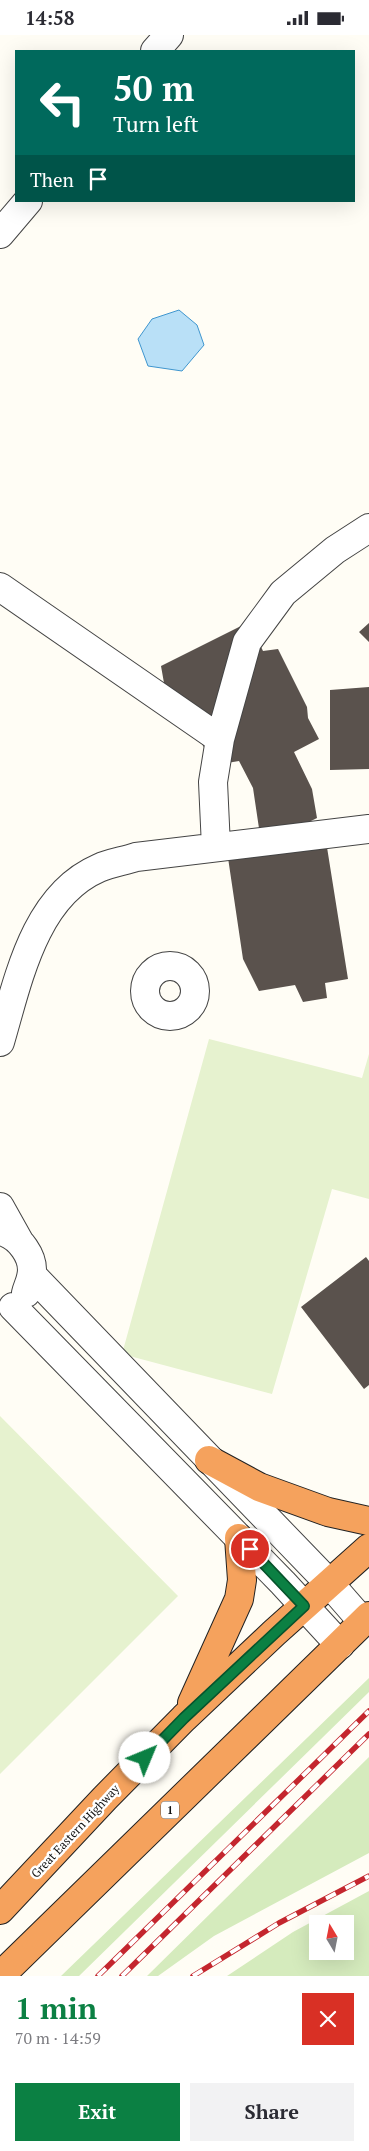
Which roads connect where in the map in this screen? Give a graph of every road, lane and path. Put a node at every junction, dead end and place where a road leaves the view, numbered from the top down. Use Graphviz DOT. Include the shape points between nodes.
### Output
graph roads {
  1 [pos="169,35"];
  2 [pos="156,50"];
  3 [pos="27,202"];
  4 [pos="0,234"];
  5 [pos="369,528"];
  6 [pos="0,587"];
  7 [pos="220,739"];
  8 [pos="369,829"];
  9 [pos="216,847"];
  10 [pos="0,1042"];
  11 [pos="0,1207"];
  12 [pos="10,1236"];
  13 [pos="32,1275"];
  14 [pos="6,1309"];
  15 [pos="209,1460"];
  16 [pos="369,1521"];
  17 [pos="239,1537"];
  18 [pos="369,1548"];
  19 [pos="328,1583"];
  20 [pos="304,1606"];
  21 [pos="366,1619"];
  22 [pos="340,1645"];
  23 [pos="184,1718"];
  24 [pos="0,1910"];
  25 [pos="0,1975"];
  1 -- 2 [label="lane"];
  3 -- 4 [label="lane"];
  5 -- 7 [label="lane" via="335,550 284,593 247,643"];
  6 -- 7 [label="lane"];
  7 -- 9 [label="lane" via="213,782"];
  8 -- 9 [label="lane"];
  9 -- 10 [label="lane" via="136,857 99,867 73,883 47,913 26,955"];
  11 -- 12 [label="lane"];
  12 -- 13 [label="lane" via="29,1255"];
  13 -- 14 [label="lane" via="25,1295"];
  13 -- 15 [label="lane"];
  14 -- 17 [label="lane"];
  15 -- 16 [label="highway" via="259,1487 328,1512"];
  15 -- 19 [label="lane"];
  17 -- 20 [label="lane"];
  17 -- 23 [label="highway" via="242,1580 239,1599"];
  18 -- 19 [label="highway, Great Eastern Highway"];
  19 -- 20 [label="highway, Great Eastern Highway"];
  19 -- 21 [label="lane"];
  20 -- 22 [label="lane"];
  20 -- 23 [label="highway, Great Eastern Highway"];
  21 -- 22 [label="highway, 1"];
  22 -- 25 [label="highway, 1"];
  23 -- 24 [label="highway, Great Eastern Highway"];
}
